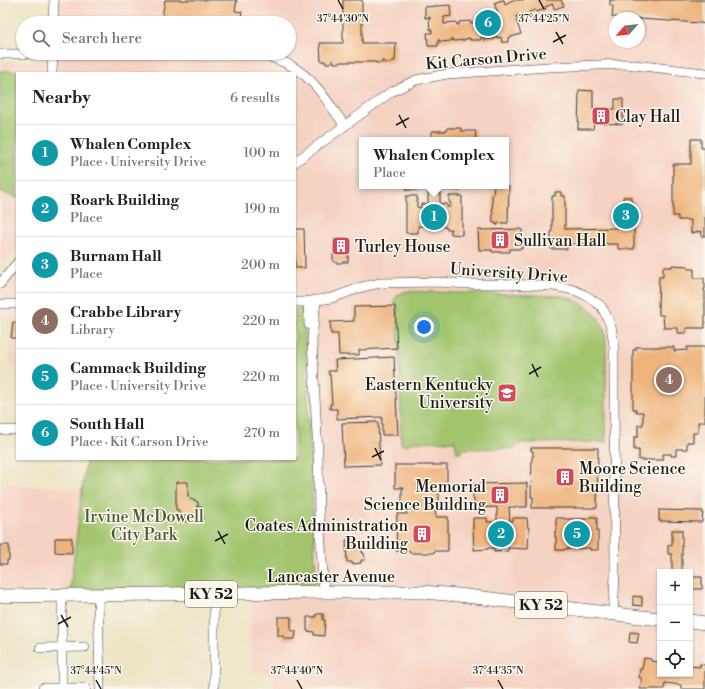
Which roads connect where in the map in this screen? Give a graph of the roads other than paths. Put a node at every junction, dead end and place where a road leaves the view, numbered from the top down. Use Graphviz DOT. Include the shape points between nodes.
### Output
graph roads {
  1 [pos="54,0"];
  2 [pos="53,16"];
  3 [pos="0,54"];
  4 [pos="16,54"];
  5 [pos="53,60"];
  6 [pos="278,60"];
  7 [pos="52,72"];
  8 [pos="705,73"];
  9 [pos="345,126"];
  10 [pos="296,161"];
  11 [pos="16,264"];
  12 [pos="0,284"];
  13 [pos="312,300"];
  14 [pos="296,302"];
  15 [pos="0,304"];
  16 [pos="16,304"];
  17 [pos="0,430"];
  18 [pos="16,430"];
  19 [pos="324,592"];
  20 [pos="214,594"];
  21 [pos="62,595"];
  22 [pos="98,595"];
  23 [pos="0,596"];
  24 [pos="614,614"];
  25 [pos="657,619"];
  26 [pos="693,621"];
  27 [pos="705,623"];
  28 [pos="85,647"];
  29 [pos="40,648"];
  30 [pos="62,648"];
  31 [pos="43,688"];
  32 [pos="86,688"];
  33 [pos="62,689"];
  34 [pos="100,689"];
  35 [pos="214,689"];
  1 -- 2 [label="street"];
  3 -- 4 [label="street"];
  5 -- 7 [label="street"];
  6 -- 9 [label="street" via="302,73 319,90"];
  8 -- 9 [label="street, Kit Carson Drive" via="625,64 447,74 406,84"];
  9 -- 10 [label="street, Kit Carson Drive"];
  11 -- 12 [label="street"];
  13 -- 14 [label="street, University Drive"];
  13 -- 19 [label="street"];
  13 -- 24 [label="street, University Drive" via="332,298 380,283 437,282 554,286 574,290 601,306 611,326 614,344"];
  15 -- 16 [label="street"];
  17 -- 18 [label="street"];
  19 -- 20 [label="main road, Lancaster Avenue / KY 52"];
  19 -- 24 [label="main road, Lancaster Avenue / KY 52" via="422,592"];
  20 -- 22 [label="main road, Lancaster Avenue / KY 52"];
  20 -- 35 [label="street"];
  21 -- 22 [label="main road, Lancaster Avenue / KY 52"];
  21 -- 23 [label="main road, Lancaster Avenue / KY 52"];
  21 -- 30 [label="street"];
  22 -- 34 [label="street"];
  24 -- 25 [label="main road, Lancaster Avenue / KY 52"];
  26 -- 27 [label="main road"];
  28 -- 30 [label="street"];
  29 -- 30 [label="street"];
  30 -- 33 [label="street"];
  31 -- 33 [label="street"];
  32 -- 33 [label="street"];
}
